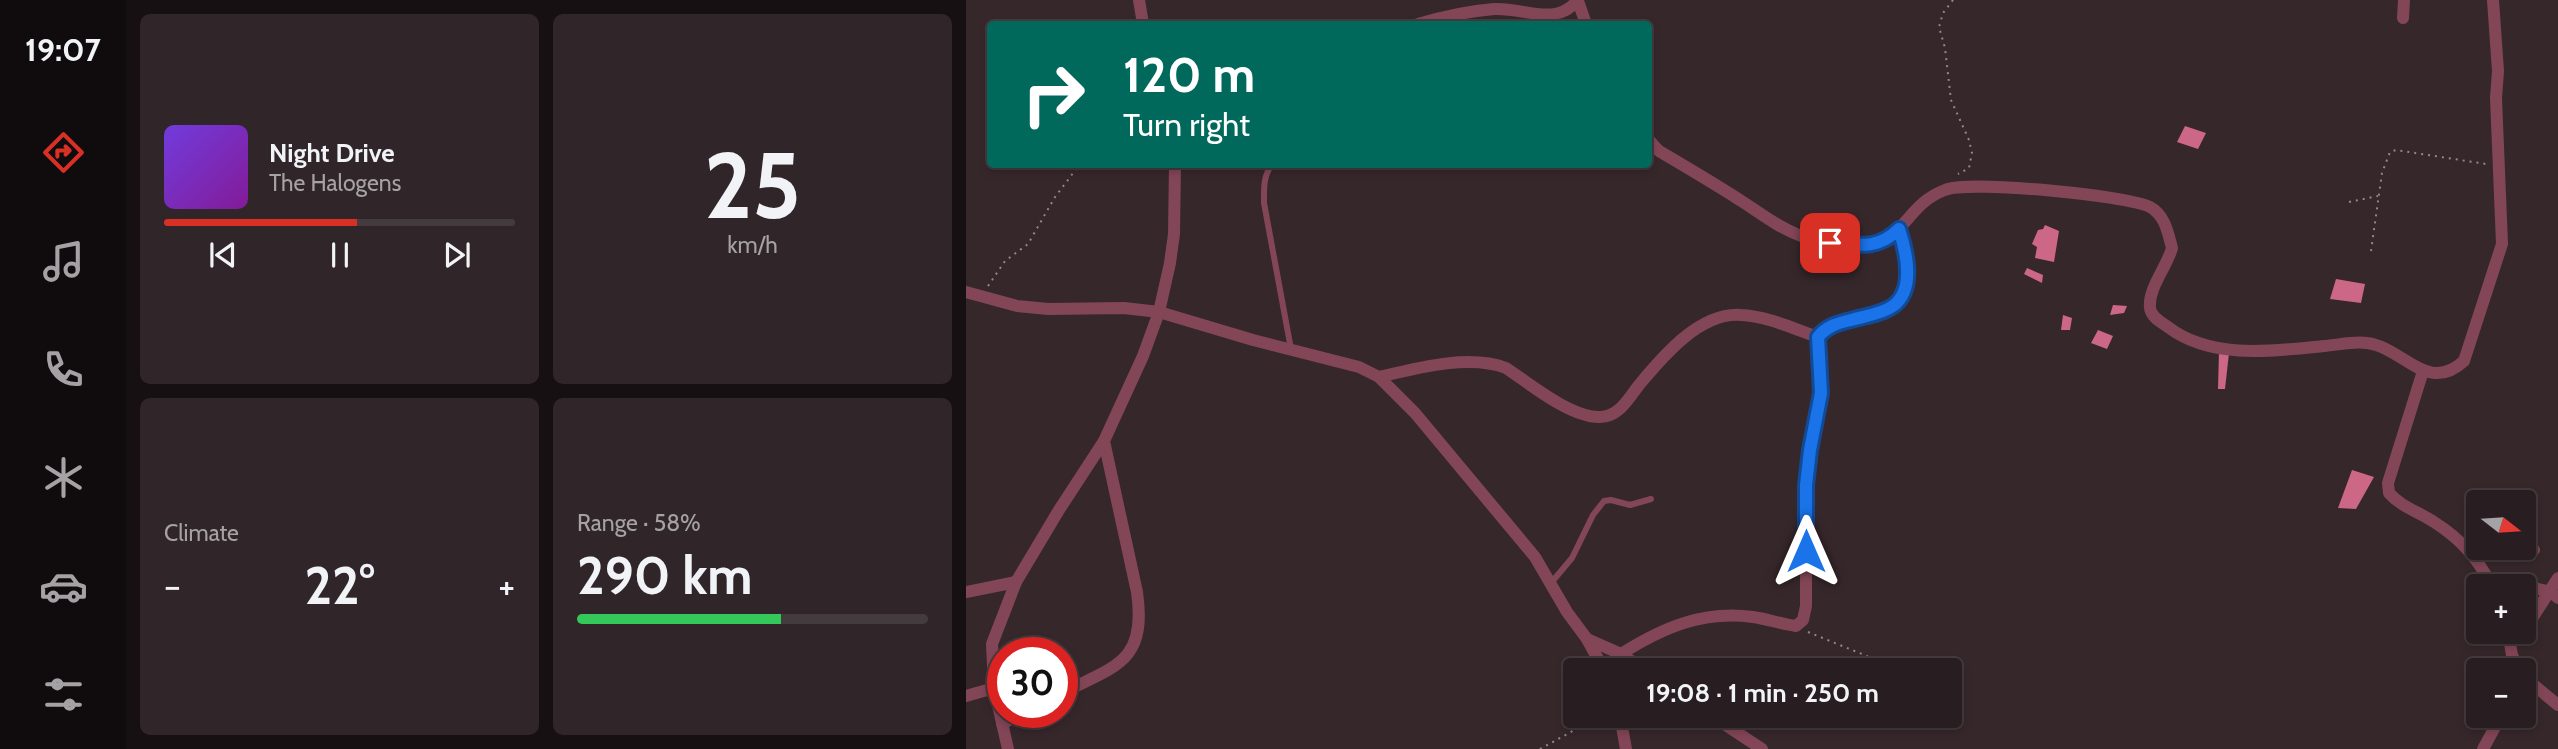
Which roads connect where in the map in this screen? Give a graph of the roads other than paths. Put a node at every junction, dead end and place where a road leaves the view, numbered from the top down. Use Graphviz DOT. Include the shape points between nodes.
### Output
graph roads {
  1 [pos="1139,0"];
  2 [pos="1578,0"];
  3 [pos="2404,0"];
  4 [pos="2493,0"];
  5 [pos="2403,18"];
  6 [pos="1142,21"];
  7 [pos="1431,21"];
  8 [pos="1585,21"];
  9 [pos="1652,143"];
  10 [pos="1175,168"];
  11 [pos="1269,168"];
  12 [pos="1899,229"];
  13 [pos="971,295"];
  14 [pos="1159,312"];
  15 [pos="1818,337"];
  16 [pos="1292,349"];
  17 [pos="2423,371"];
  18 [pos="1379,377"];
  19 [pos="1104,442"];
  20 [pos="1651,499"];
  21 [pos="2466,544"];
  22 [pos="2558,578"];
  23 [pos="1016,582"];
  24 [pos="1550,583"];
  25 [pos="2536,591"];
  26 [pos="966,592"];
  27 [pos="2554,595"];
  28 [pos="2536,616"];
  29 [pos="995,637"];
  30 [pos="1587,639"];
  31 [pos="1621,654"];
  32 [pos="1597,658"];
  33 [pos="1627,658"];
  34 [pos="1078,685"];
  35 [pos="2536,687"];
  36 [pos="987,690"];
  37 [pos="966,696"];
  38 [pos="2558,705"];
  39 [pos="1003,728"];
  40 [pos="1622,728"];
  41 [pos="1730,728"];
  42 [pos="2494,728"];
  43 [pos="1008,749"];
  44 [pos="1626,749"];
  45 [pos="1762,749"];
  46 [pos="2483,749"];
  1 -- 6 [label="street"];
  2 -- 7 [label="street" via="1572,7 1544,16 1498,9"];
  2 -- 8 [label="street"];
  3 -- 5 [label="street"];
  4 -- 17 [label="street" via="2502,244 2464,361 2446,372"];
  9 -- 12 [label="street" via="1775,224 1803,237 1871,245 1888,240"];
  10 -- 14 [label="street" via="1174,234"];
  11 -- 16 [label="lane" via="1264,203"];
  12 -- 15 [label="street" via="1907,259 1903,293 1895,305 1834,324"];
  12 -- 17 [label="street" via="1919,206 1947,188 2062,191 2150,206 2163,219 2172,248 2153,293 2151,311 2174,332 2195,342 2253,351 2366,343"];
  13 -- 14 [label="street" via="1048,309"];
  14 -- 16 [label="street"];
  14 -- 19 [label="street"];
  15 -- 18 [label="street" via="1743,314 1721,316 1662,358 1615,413 1601,417 1582,415 1494,363 1427,366"];
  15 -- 31 [label="street" via="1821,393 1806,485 1806,606 1802,620 1796,626 1722,615 1688,620"];
  16 -- 18 [label="street"];
  17 -- 21 [label="street" via="2388,483 2389,493"];
  18 -- 24 [label="street" via="1506,521"];
  19 -- 23 [label="street"];
  19 -- 34 [label="street" via="1137,592 1138,637 1130,654 1115,667"];
  20 -- 24 [label="lane" via="1630,505 1604,501 1572,558"];
  22 -- 27 [label="street"];
  23 -- 26 [label="street"];
  23 -- 29 [label="street"];
  24 -- 30 [label="street"];
  25 -- 27 [label="street"];
  27 -- 28 [label="street"];
  30 -- 31 [label="street"];
  30 -- 32 [label="street"];
  31 -- 33 [label="street"];
  35 -- 38 [label="street"];
  36 -- 37 [label="street"];
  39 -- 43 [label="street"];
  40 -- 44 [label="street"];
  41 -- 45 [label="street"];
  42 -- 46 [label="street"];
}
